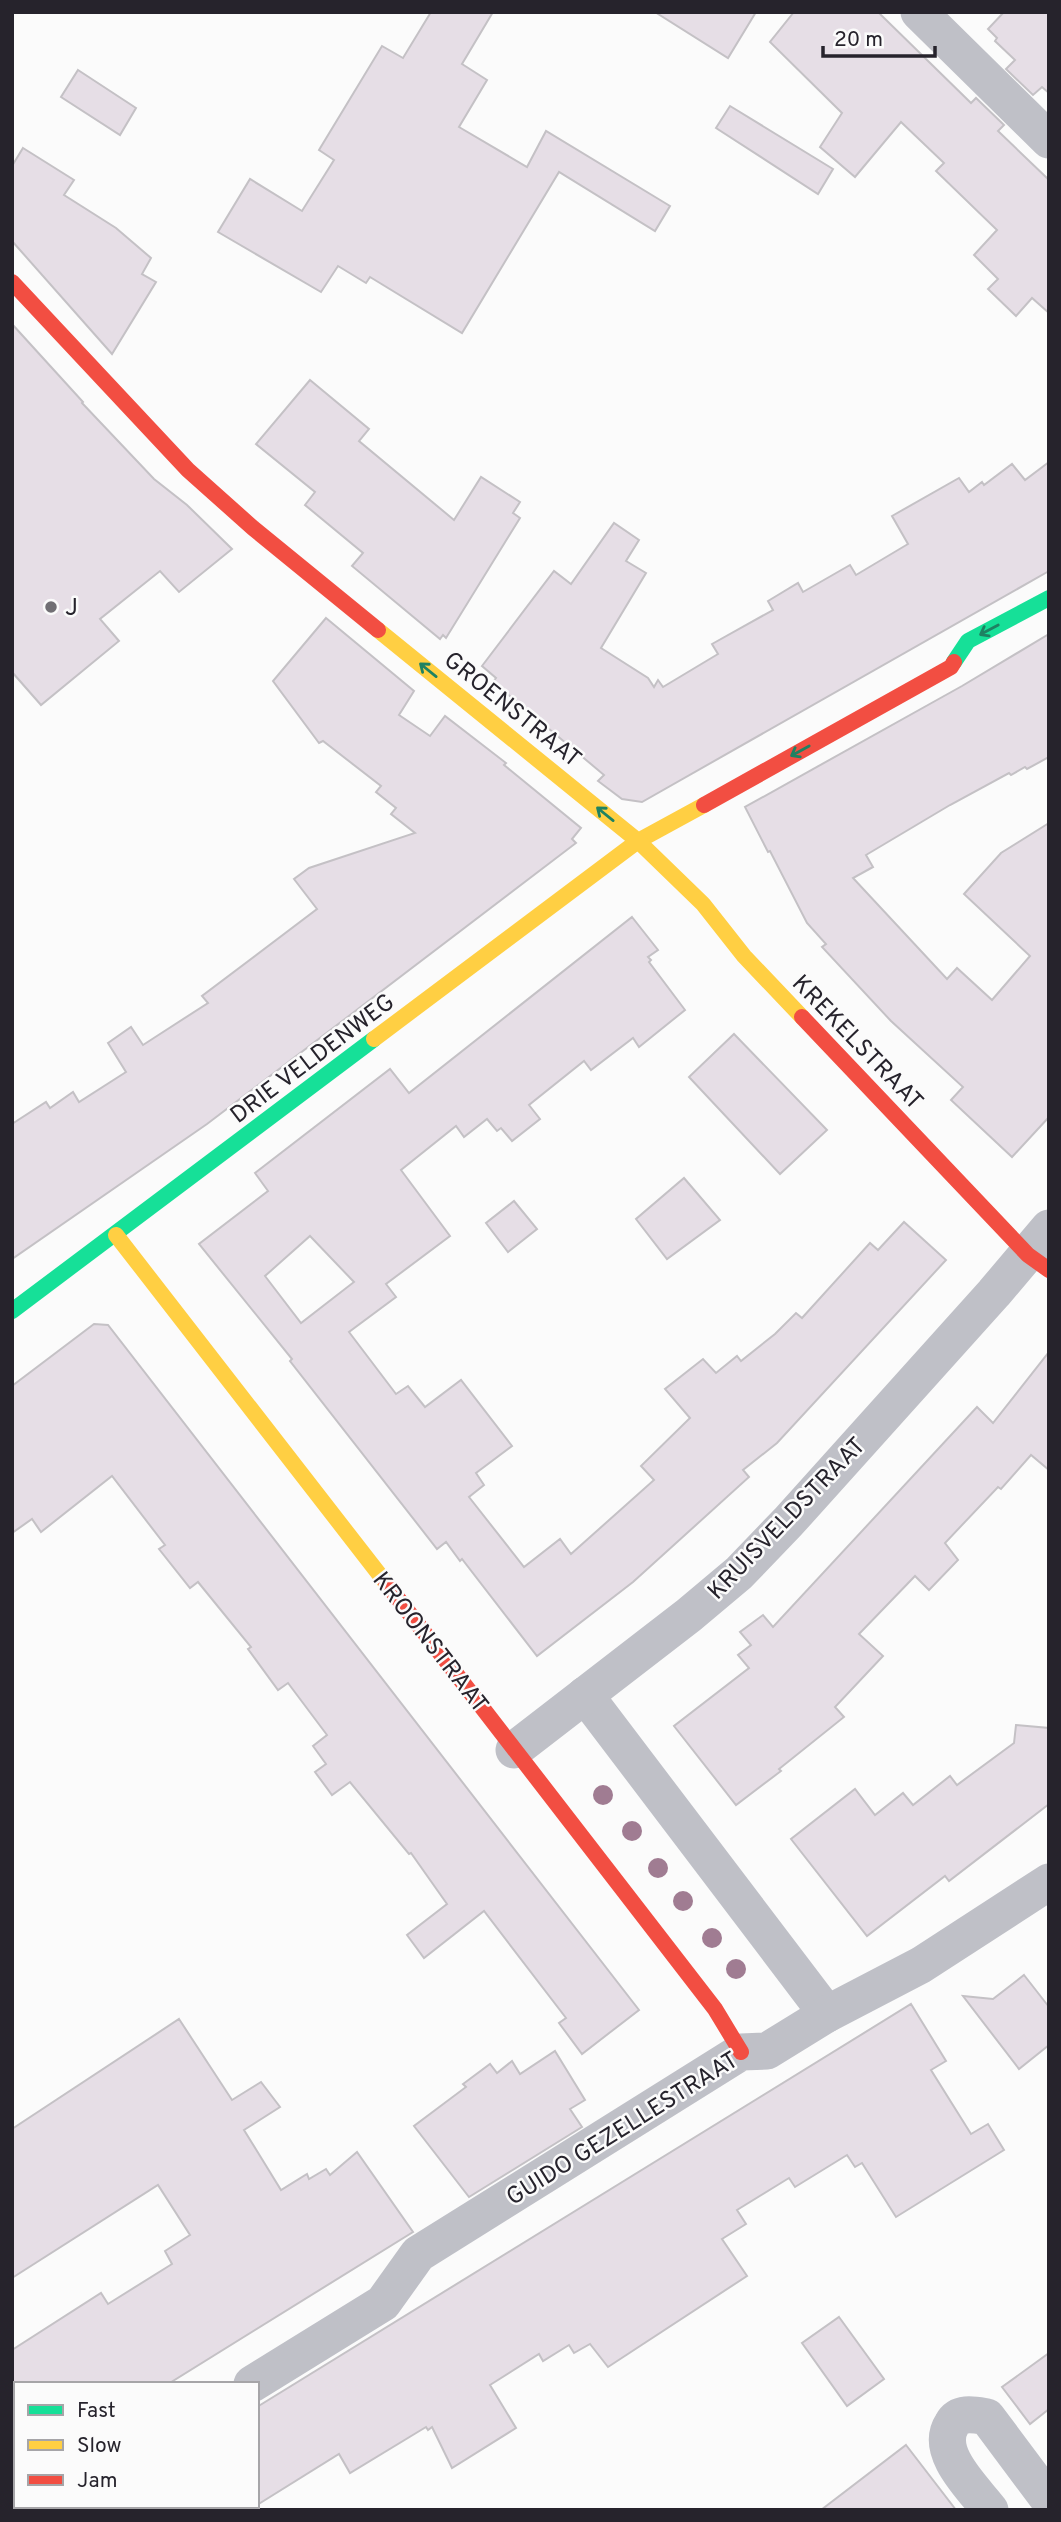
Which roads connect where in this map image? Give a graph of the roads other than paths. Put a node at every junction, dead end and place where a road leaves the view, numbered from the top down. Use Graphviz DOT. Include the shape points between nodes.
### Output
graph roads {
  1 [pos="919,12"];
  2 [pos="1049,140"];
  3 [pos="12,282"];
  4 [pos="1049,597"];
  5 [pos="638,841"];
  6 [pos="116,1235"];
  7 [pos="1042,1251"];
  8 [pos="12,1311"];
  9 [pos="585,1695"];
  10 [pos="514,1750"];
  11 [pos="1049,1882"];
  12 [pos="827,2014"];
  13 [pos="741,2052"];
  14 [pos="255,2382"];
  15 [pos="1049,2500"];
  16 [pos="990,2510"];
  1 -- 2 [label="street"];
  5 -- 3 [label="street, GROENSTRAAT, one-way" via="188,470"];
  4 -- 5 [label="street, one-way" via="968,641 951,667"];
  5 -- 6 [label="street, DRIE VELDENWEG"];
  5 -- 7 [label="street, KREKELSTRAAT" via="703,904 744,956"];
  6 -- 8 [label="street, DRIE VELDENWEG"];
  6 -- 10 [label="street, KROONSTRAAT"];
  7 -- 9 [label="street, KRUISVELDSTRAAT" via="739,1573"];
  9 -- 10 [label="street, KRUISVELDSTRAAT"];
  9 -- 12 [label="street"];
  10 -- 13 [label="street, KROONSTRAAT" via="715,2009"];
  11 -- 12 [label="street, GUIDO GEZELLESTRAAT" via="921,1965"];
  12 -- 13 [label="street, GUIDO GEZELLESTRAAT" via="768,2051"];
  13 -- 14 [label="street, GUIDO GEZELLESTRAAT" via="418,2254 383,2303"];
  15 -- 16 [label="street" via="987,2417 969,2413 954,2420 946,2434 947,2454"];
}
